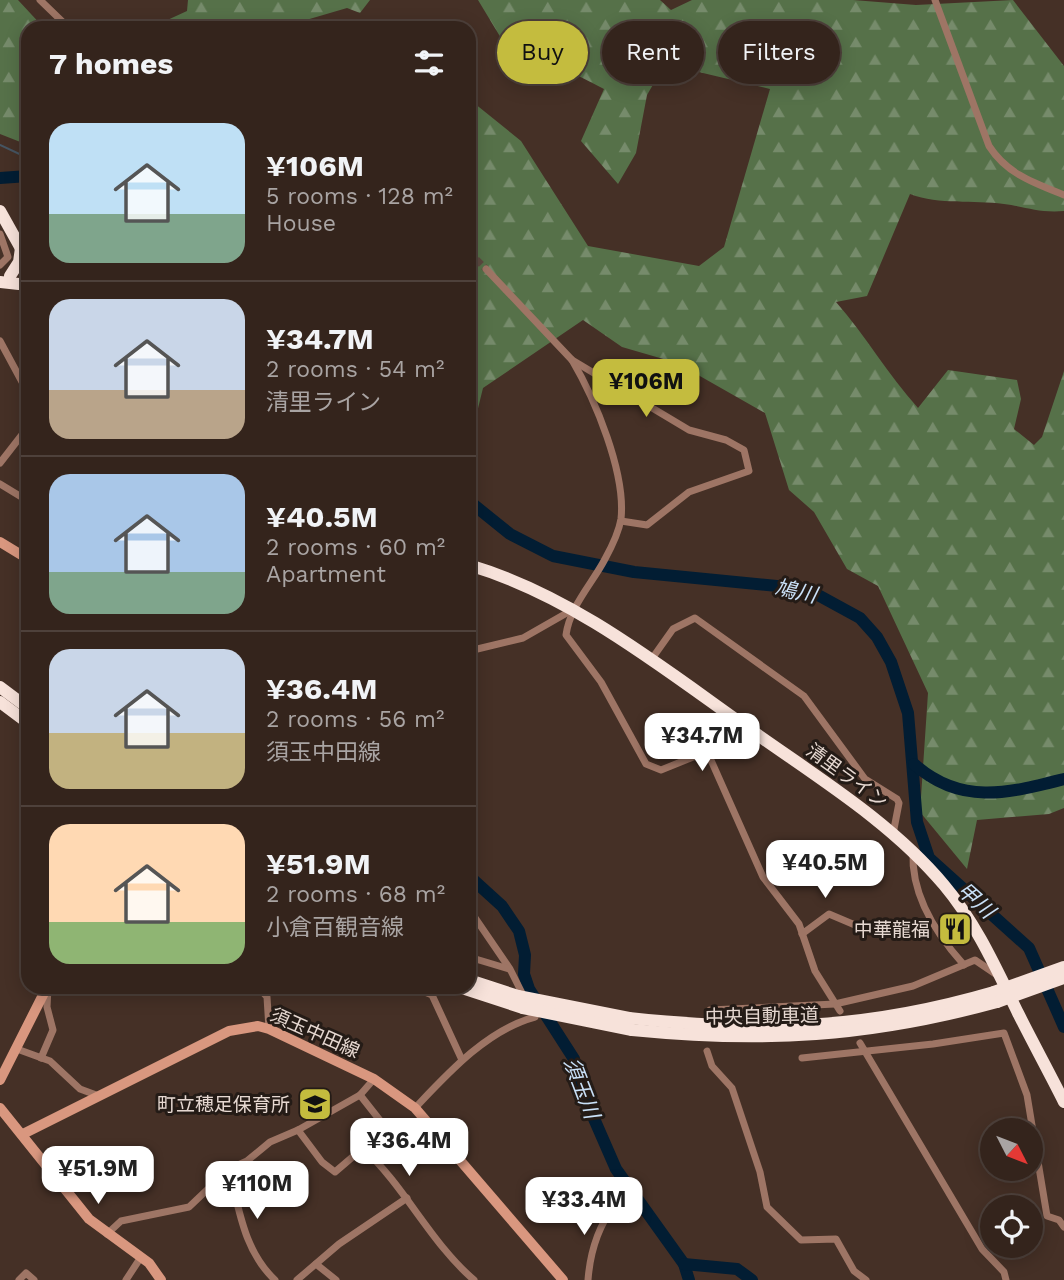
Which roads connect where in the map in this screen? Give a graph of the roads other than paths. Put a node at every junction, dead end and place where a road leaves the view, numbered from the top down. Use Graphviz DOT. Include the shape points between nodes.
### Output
graph roads {
  1 [pos="40,0"];
  2 [pos="935,0"];
  3 [pos="62,21"];
  4 [pos="1064,195"];
  5 [pos="0,211"];
  6 [pos="0,234"];
  7 [pos="21,248"];
  8 [pos="0,265"];
  9 [pos="486,270"];
  10 [pos="15,280"];
  11 [pos="0,341"];
  12 [pos="572,360"];
  13 [pos="21,380"];
  14 [pos="21,434"];
  15 [pos="3,451"];
  16 [pos="0,463"];
  17 [pos="0,484"];
  18 [pos="21,498"];
  19 [pos="621,521"];
  20 [pos="0,542"];
  21 [pos="21,555"];
  22 [pos="476,567"];
  23 [pos="573,610"];
  24 [pos="476,649"];
  25 [pos="651,660"];
  26 [pos="0,687"];
  27 [pos="0,702"];
  28 [pos="21,703"];
  29 [pos="21,718"];
  30 [pos="893,834"];
  31 [pos="913,852"];
  32 [pos="476,919"];
  33 [pos="855,925"];
  34 [pos="802,934"];
  35 [pos="476,959"];
  36 [pos="964,965"];
  37 [pos="1064,967"];
  38 [pos="510,969"];
  39 [pos="1001,977"];
  40 [pos="1064,978"];
  41 [pos="476,983"];
  42 [pos="476,991"];
  43 [pos="44,994"];
  44 [pos="48,994"];
  45 [pos="264,994"];
  46 [pos="430,994"];
  47 [pos="996,997"];
  48 [pos="521,1002"];
  49 [pos="835,1004"];
  50 [pos="840,1011"];
  51 [pos="710,1019"];
  52 [pos="269,1028"];
  53 [pos="862,1047"];
  54 [pos="17,1049"];
  55 [pos="707,1051"];
  56 [pos="41,1058"];
  57 [pos="802,1058"];
  58 [pos="461,1060"];
  59 [pos="374,1079"];
  60 [pos="0,1080"];
  61 [pos="99,1096"];
  62 [pos="360,1096"];
  63 [pos="1064,1102"];
  64 [pos="0,1108"];
  65 [pos="415,1108"];
  66 [pos="298,1130"];
  67 [pos="23,1134"];
  68 [pos="363,1148"];
  69 [pos="229,1169"];
  70 [pos="407,1198"];
  71 [pos="614,1206"];
  72 [pos="1064,1227"];
  73 [pos="107,1234"];
  74 [pos="141,1257"];
  75 [pos="316,1264"];
  76 [pos="19,1280"];
  77 [pos="34,1280"];
  78 [pos="126,1280"];
  79 [pos="161,1280"];
  80 [pos="275,1280"];
  81 [pos="297,1280"];
  82 [pos="336,1280"];
  83 [pos="474,1280"];
  84 [pos="563,1280"];
  85 [pos="588,1280"];
  86 [pos="866,1280"];
  87 [pos="1006,1280"];
  1 -- 3 [label="street"];
  2 -- 4 [label="street" via="998,160 1016,175"];
  5 -- 7 [label="highway"];
  6 -- 8 [label="street" via="8,257"];
  7 -- 10 [label="highway"];
  9 -- 12 [label="street"];
  11 -- 13 [label="street"];
  12 -- 19 [label="street" via="603,424 621,495"];
  12 -- 19 [label="street" via="690,429 744,450 749,471 689,492 647,525"];
  14 -- 15 [label="street"];
  15 -- 16 [label="street"];
  17 -- 18 [label="street"];
  19 -- 23 [label="street" via="606,557"];
  20 -- 21 [label="main road"];
  22 -- 23 [label="highway, 清里ライン" via="528,586"];
  23 -- 24 [label="street" via="523,638"];
  23 -- 25 [label="highway, 清里ライン"];
  23 -- 34 [label="street" via="566,635 601,682 646,764 660,770 696,754 710,758 763,877"];
  25 -- 30 [label="highway, 清里ライン"];
  25 -- 30 [label="street" via="673,629 695,618 793,688 804,696 865,779 897,799"];
  26 -- 28 [label="highway"];
  27 -- 29 [label="highway"];
  30 -- 31 [label="highway, 清里ライン"];
  31 -- 36 [label="street" via="917,891 947,946"];
  31 -- 39 [label="highway, 清里ライン" via="966,915"];
  32 -- 38 [label="street"];
  33 -- 34 [label="street" via="829,914"];
  34 -- 49 [label="street" via="815,971"];
  35 -- 38 [label="street"];
  36 -- 39 [label="street" via="975,960"];
  36 -- 49 [label="street" via="913,986"];
  37 -- 47 [label="highway, 中央自動車道, bridge"];
  38 -- 58 [label="street" via="534,1017 511,1023"];
  39 -- 63 [label="highway, 清里ライン"];
  40 -- 47 [label="highway, 中央自動車道, bridge"];
  41 -- 48 [label="highway, 中央自動車道"];
  42 -- 48 [label="highway, 中央自動車道"];
  43 -- 54 [label="main road"];
  44 -- 56 [label="street" via="53,1030"];
  45 -- 52 [label="street"];
  46 -- 58 [label="street"];
  47 -- 48 [label="highway, 中央自動車道, bridge" via="794,1028 630,1024"];
  49 -- 50 [label="street"];
  49 -- 51 [label="street" via="710,1010"];
  52 -- 59 [label="main road, 須玉中田線"];
  52 -- 61 [label="main road, 須玉中田線" via="229,1031"];
  53 -- 57 [label="street"];
  53 -- 72 [label="street" via="933,1044 1004,1033 1027,1095 1047,1216"];
  53 -- 87 [label="street" via="982,1249"];
  54 -- 56 [label="street"];
  54 -- 60 [label="main road"];
  55 -- 86 [label="street" via="712,1066 732,1088 767,1207 801,1240 836,1239 854,1270"];
  56 -- 61 [label="street" via="80,1089"];
  58 -- 65 [label="street"];
  59 -- 62 [label="street"];
  59 -- 65 [label="main road, 須玉中田線"];
  61 -- 67 [label="main road, 須玉中田線"];
  62 -- 66 [label="street"];
  62 -- 68 [label="street" via="386,1128"];
  64 -- 67 [label="main road"];
  65 -- 84 [label="main road, 須玉中田線"];
  66 -- 68 [label="street" via="335,1172"];
  66 -- 69 [label="street"];
  67 -- 73 [label="main road" via="89,1219"];
  68 -- 70 [label="street"];
  69 -- 73 [label="street" via="189,1207 121,1221"];
  69 -- 80 [label="street" via="248,1243"];
  70 -- 75 [label="street"];
  70 -- 83 [label="street" via="448,1258"];
  71 -- 85 [label="street" via="605,1218"];
  73 -- 74 [label="main road"];
  74 -- 78 [label="street"];
  74 -- 79 [label="main road"];
  75 -- 81 [label="street"];
  75 -- 82 [label="street"];
  76 -- 77 [label="street" via="26,1273"];
}
